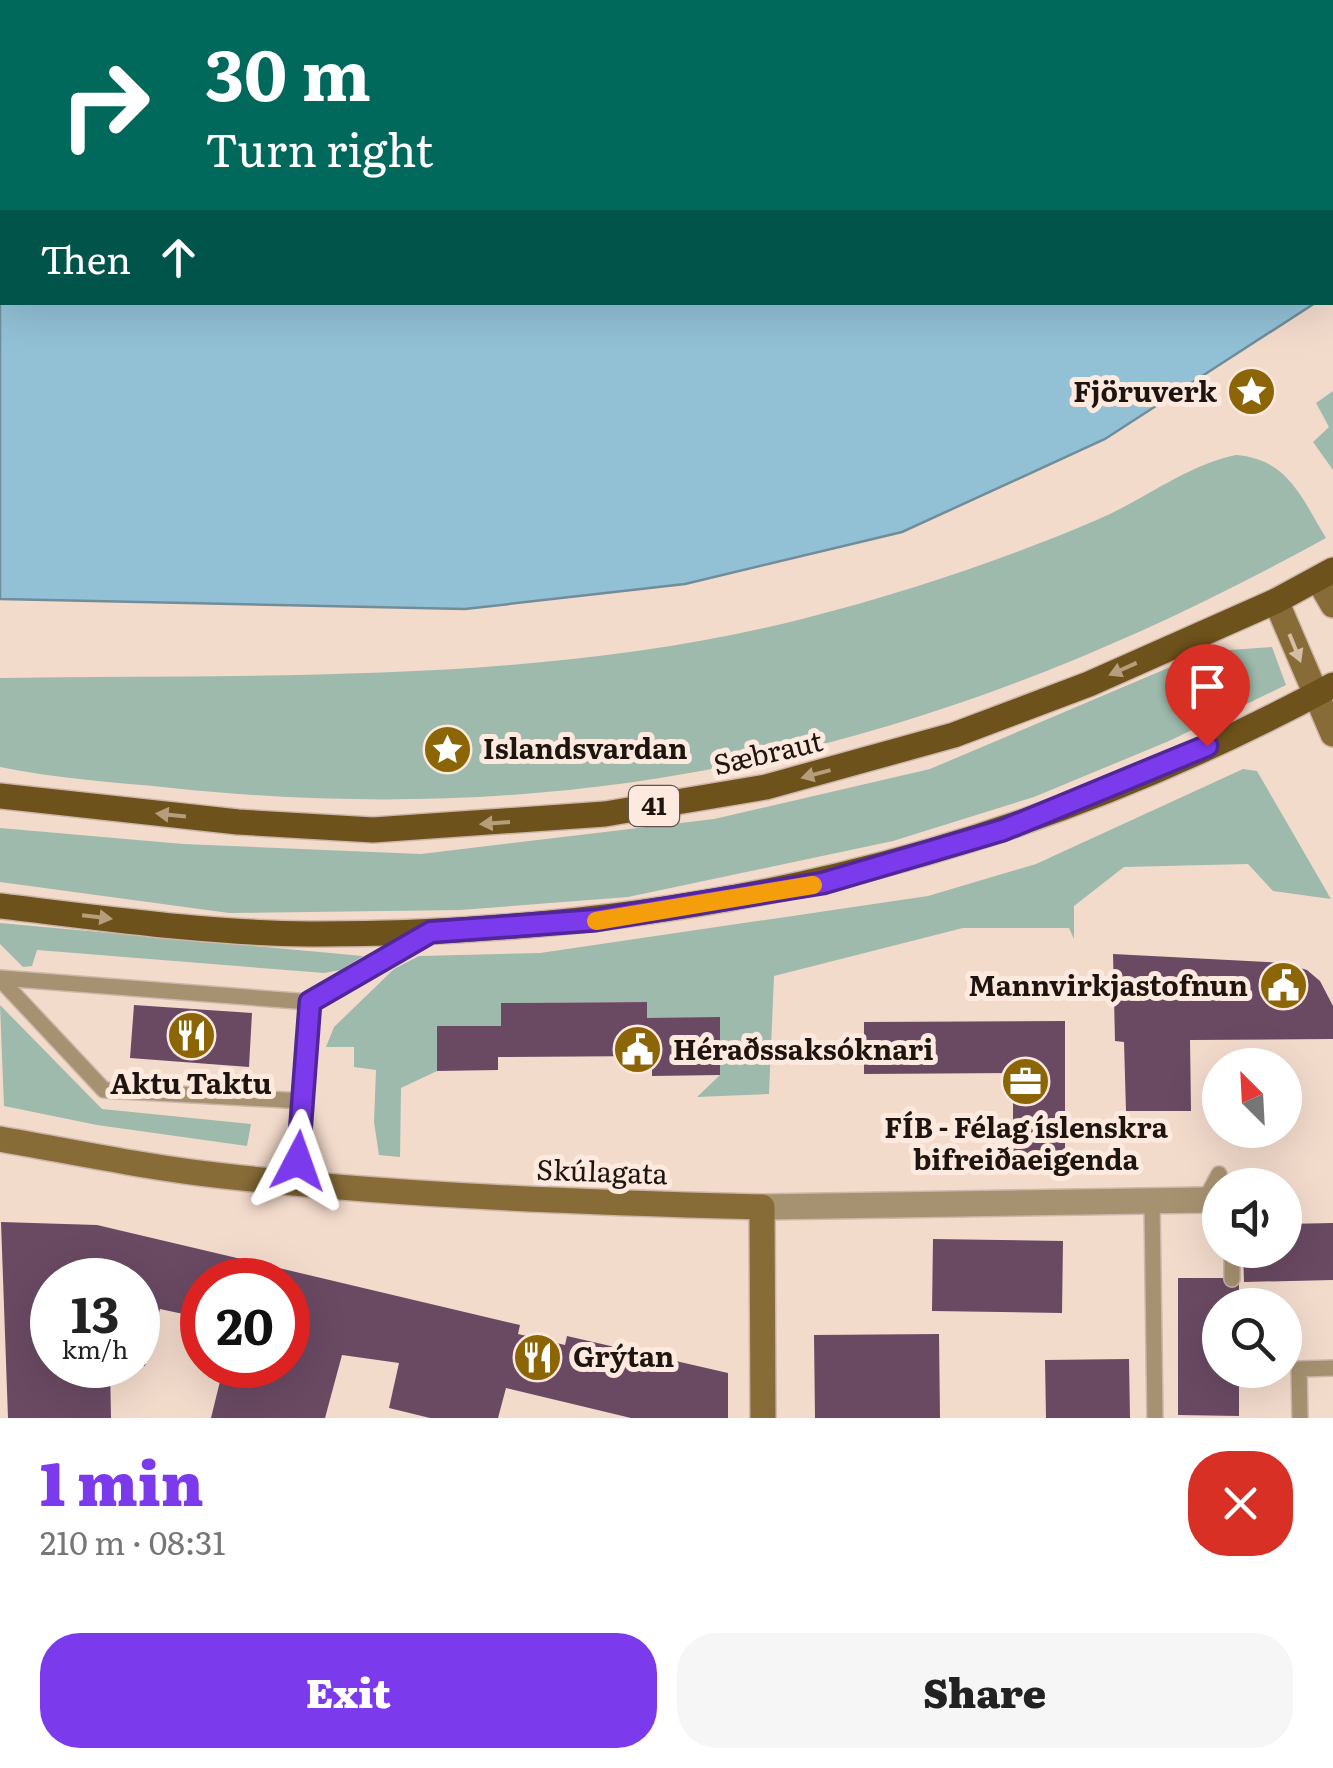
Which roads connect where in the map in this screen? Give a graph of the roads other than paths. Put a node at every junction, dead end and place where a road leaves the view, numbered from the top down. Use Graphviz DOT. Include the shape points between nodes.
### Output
graph roads {
  1 [pos="1326,574"];
  2 [pos="1276,601"];
  3 [pos="1333,605"];
  4 [pos="1323,690"];
  5 [pos="1333,734"];
  6 [pos="0,796"];
  7 [pos="0,906"];
  8 [pos="431,932"];
  9 [pos="0,978"];
  10 [pos="310,1002"];
  11 [pos="303,1101"];
  12 [pos="0,1140"];
  13 [pos="297,1183"];
  14 [pos="1202,1200"];
  15 [pos="1152,1202"];
  16 [pos="762,1207"];
  17 [pos="1232,1268"];
  18 [pos="1232,1278"];
  19 [pos="1333,1368"];
  20 [pos="763,1418"];
  21 [pos="1155,1418"];
  22 [pos="1300,1418"];
  1 -- 2 [label="main road, Sæbraut / 41"];
  1 -- 3 [label="street"];
  2 -- 4 [label="street, one-way"];
  2 -- 6 [label="main road, Sæbraut / 41, one-way" via="954,736 766,787 605,814 373,830"];
  4 -- 5 [label="street"];
  4 -- 8 [label="main road" via="1073,804 892,865 754,897 596,920"];
  7 -- 8 [label="main road, one-way" via="305,934"];
  8 -- 10 [label="lane"];
  9 -- 10 [label="lane"];
  9 -- 11 [label="lane" via="104,1090"];
  10 -- 11 [label="lane"];
  11 -- 13 [label="lane"];
  12 -- 13 [label="street, Skúlagata"];
  13 -- 16 [label="street, Skúlagata" via="466,1198"];
  14 -- 15 [label="street, Skúlagata"];
  15 -- 16 [label="street, Skúlagata"];
  15 -- 21 [label="lane"];
  16 -- 20 [label="street"];
  17 -- 18 [label="lane"];
  19 -- 22 [label="lane" via="1299,1368"];
}
